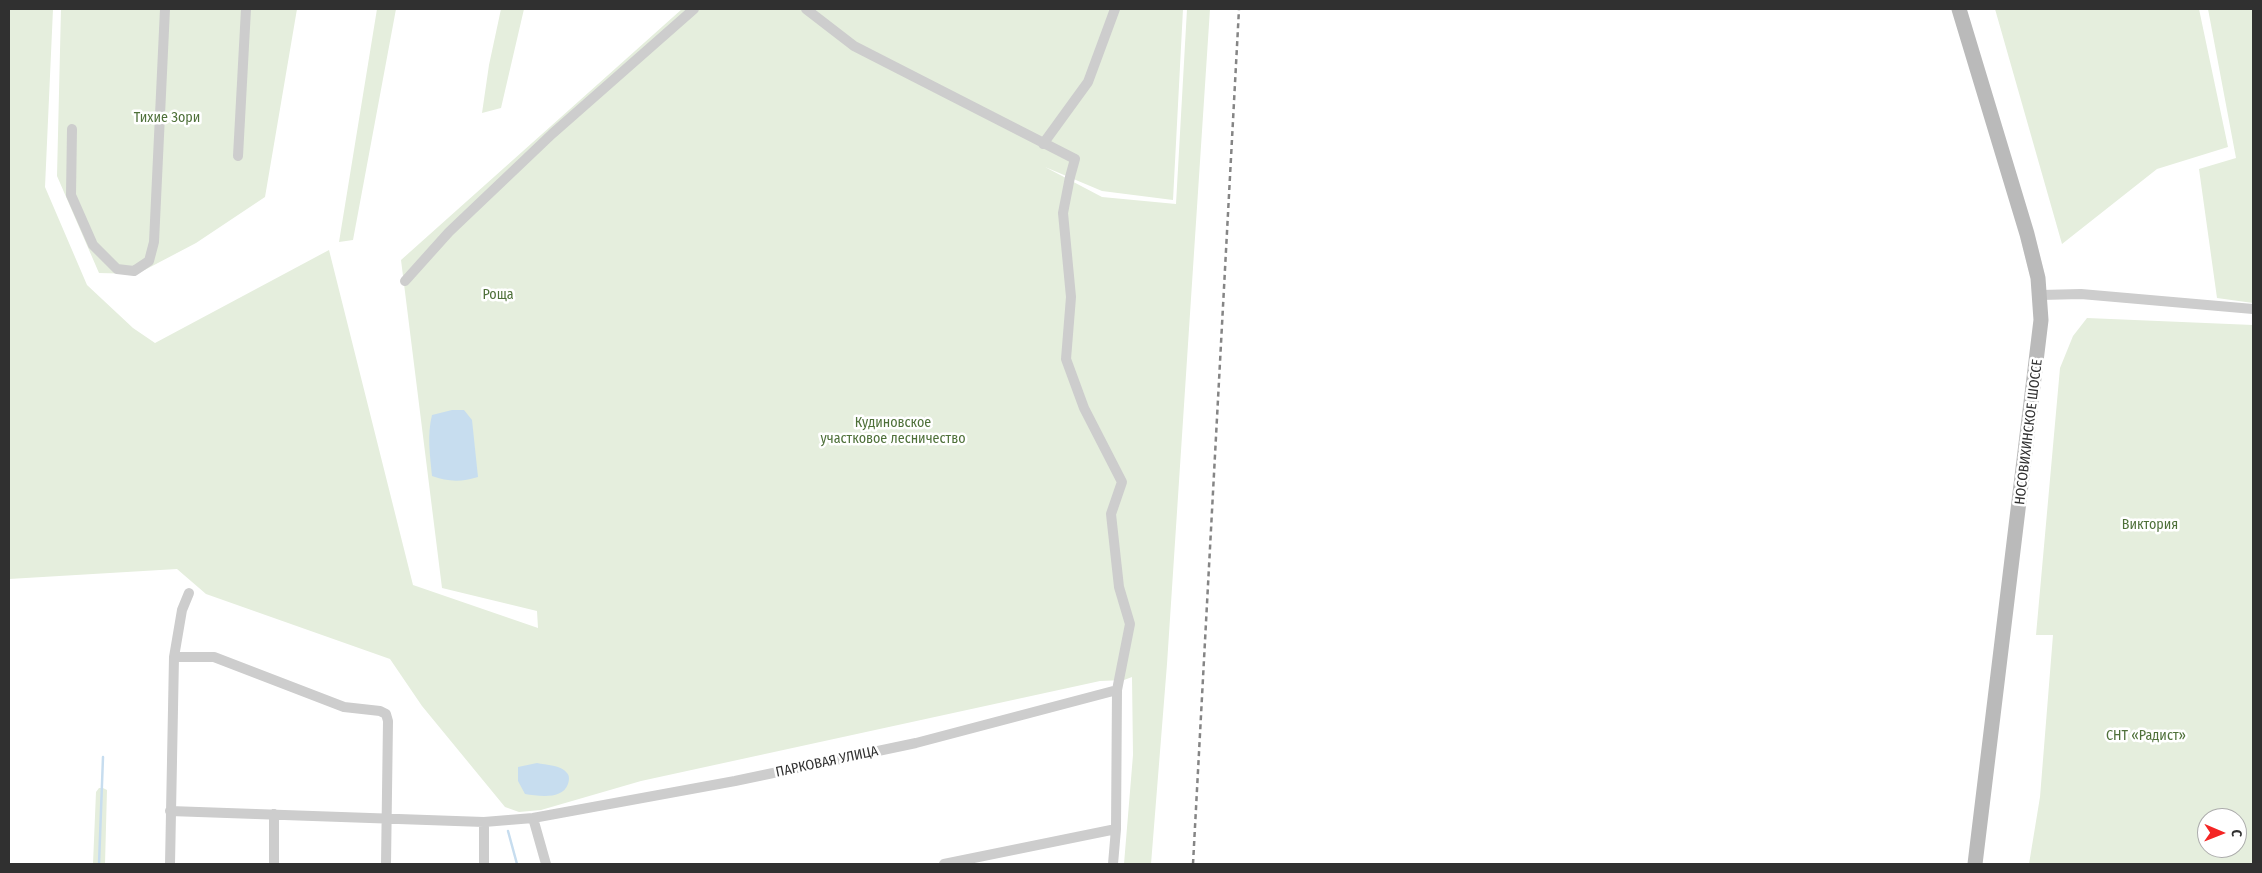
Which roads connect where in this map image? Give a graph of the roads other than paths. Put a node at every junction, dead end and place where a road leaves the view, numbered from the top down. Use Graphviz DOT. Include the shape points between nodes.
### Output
graph roads {
  1 [pos="165,9"];
  2 [pos="246,9"];
  3 [pos="694,9"];
  4 [pos="806,9"];
  5 [pos="1115,9"];
  6 [pos="1959,9"];
  7 [pos="72,129"];
  8 [pos="1043,144"];
  9 [pos="238,156"];
  10 [pos="405,281"];
  11 [pos="2041,294"];
  12 [pos="2253,309"];
  13 [pos="189,593"];
  14 [pos="174,657"];
  15 [pos="1117,690"];
  16 [pos="170,811"];
  17 [pos="274,814"];
  18 [pos="387,817"];
  19 [pos="533,818"];
  20 [pos="484,822"];
  21 [pos="1116,829"];
  22 [pos="170,864"];
  23 [pos="274,864"];
  24 [pos="386,864"];
  25 [pos="484,864"];
  26 [pos="546,864"];
  27 [pos="944,864"];
  28 [pos="1113,864"];
  29 [pos="1975,864"];
  1 -- 7 [label="street" via="154,242 149,261 134,271 117,269 93,245 74,203 71,195"];
  2 -- 9 [label="street"];
  3 -- 10 [label="street" via="552,134 449,232"];
  4 -- 8 [label="street" via="854,46"];
  5 -- 8 [label="street" via="1088,82"];
  6 -- 11 [label="main road, НОСОВИХИНСКОЕ ШОССЕ" via="2027,234"];
  8 -- 15 [label="street" via="1075,159 1063,213 1071,297 1066,360 1084,408 1122,482 1111,514 1119,586 1130,624"];
  11 -- 12 [label="street" via="2081,294"];
  11 -- 29 [label="main road, НОСОВИХИНСКОЕ ШОССЕ" via="2038,359"];
  13 -- 14 [label="street" via="178,625"];
  14 -- 16 [label="street"];
  14 -- 18 [label="street" via="214,657 344,707 386,714"];
  15 -- 19 [label="street, ПАРКОВАЯ УЛИЦА" via="916,743 735,781"];
  15 -- 21 [label="street"];
  16 -- 17 [label="street, ПАРКОВАЯ УЛИЦА"];
  16 -- 22 [label="street"];
  17 -- 18 [label="street, ПАРКОВАЯ УЛИЦА"];
  17 -- 23 [label="street"];
  18 -- 20 [label="street, ПАРКОВАЯ УЛИЦА"];
  18 -- 24 [label="street"];
  19 -- 20 [label="street, ПАРКОВАЯ УЛИЦА"];
  19 -- 26 [label="street"];
  20 -- 25 [label="street"];
  21 -- 27 [label="street"];
  21 -- 28 [label="street"];
}
